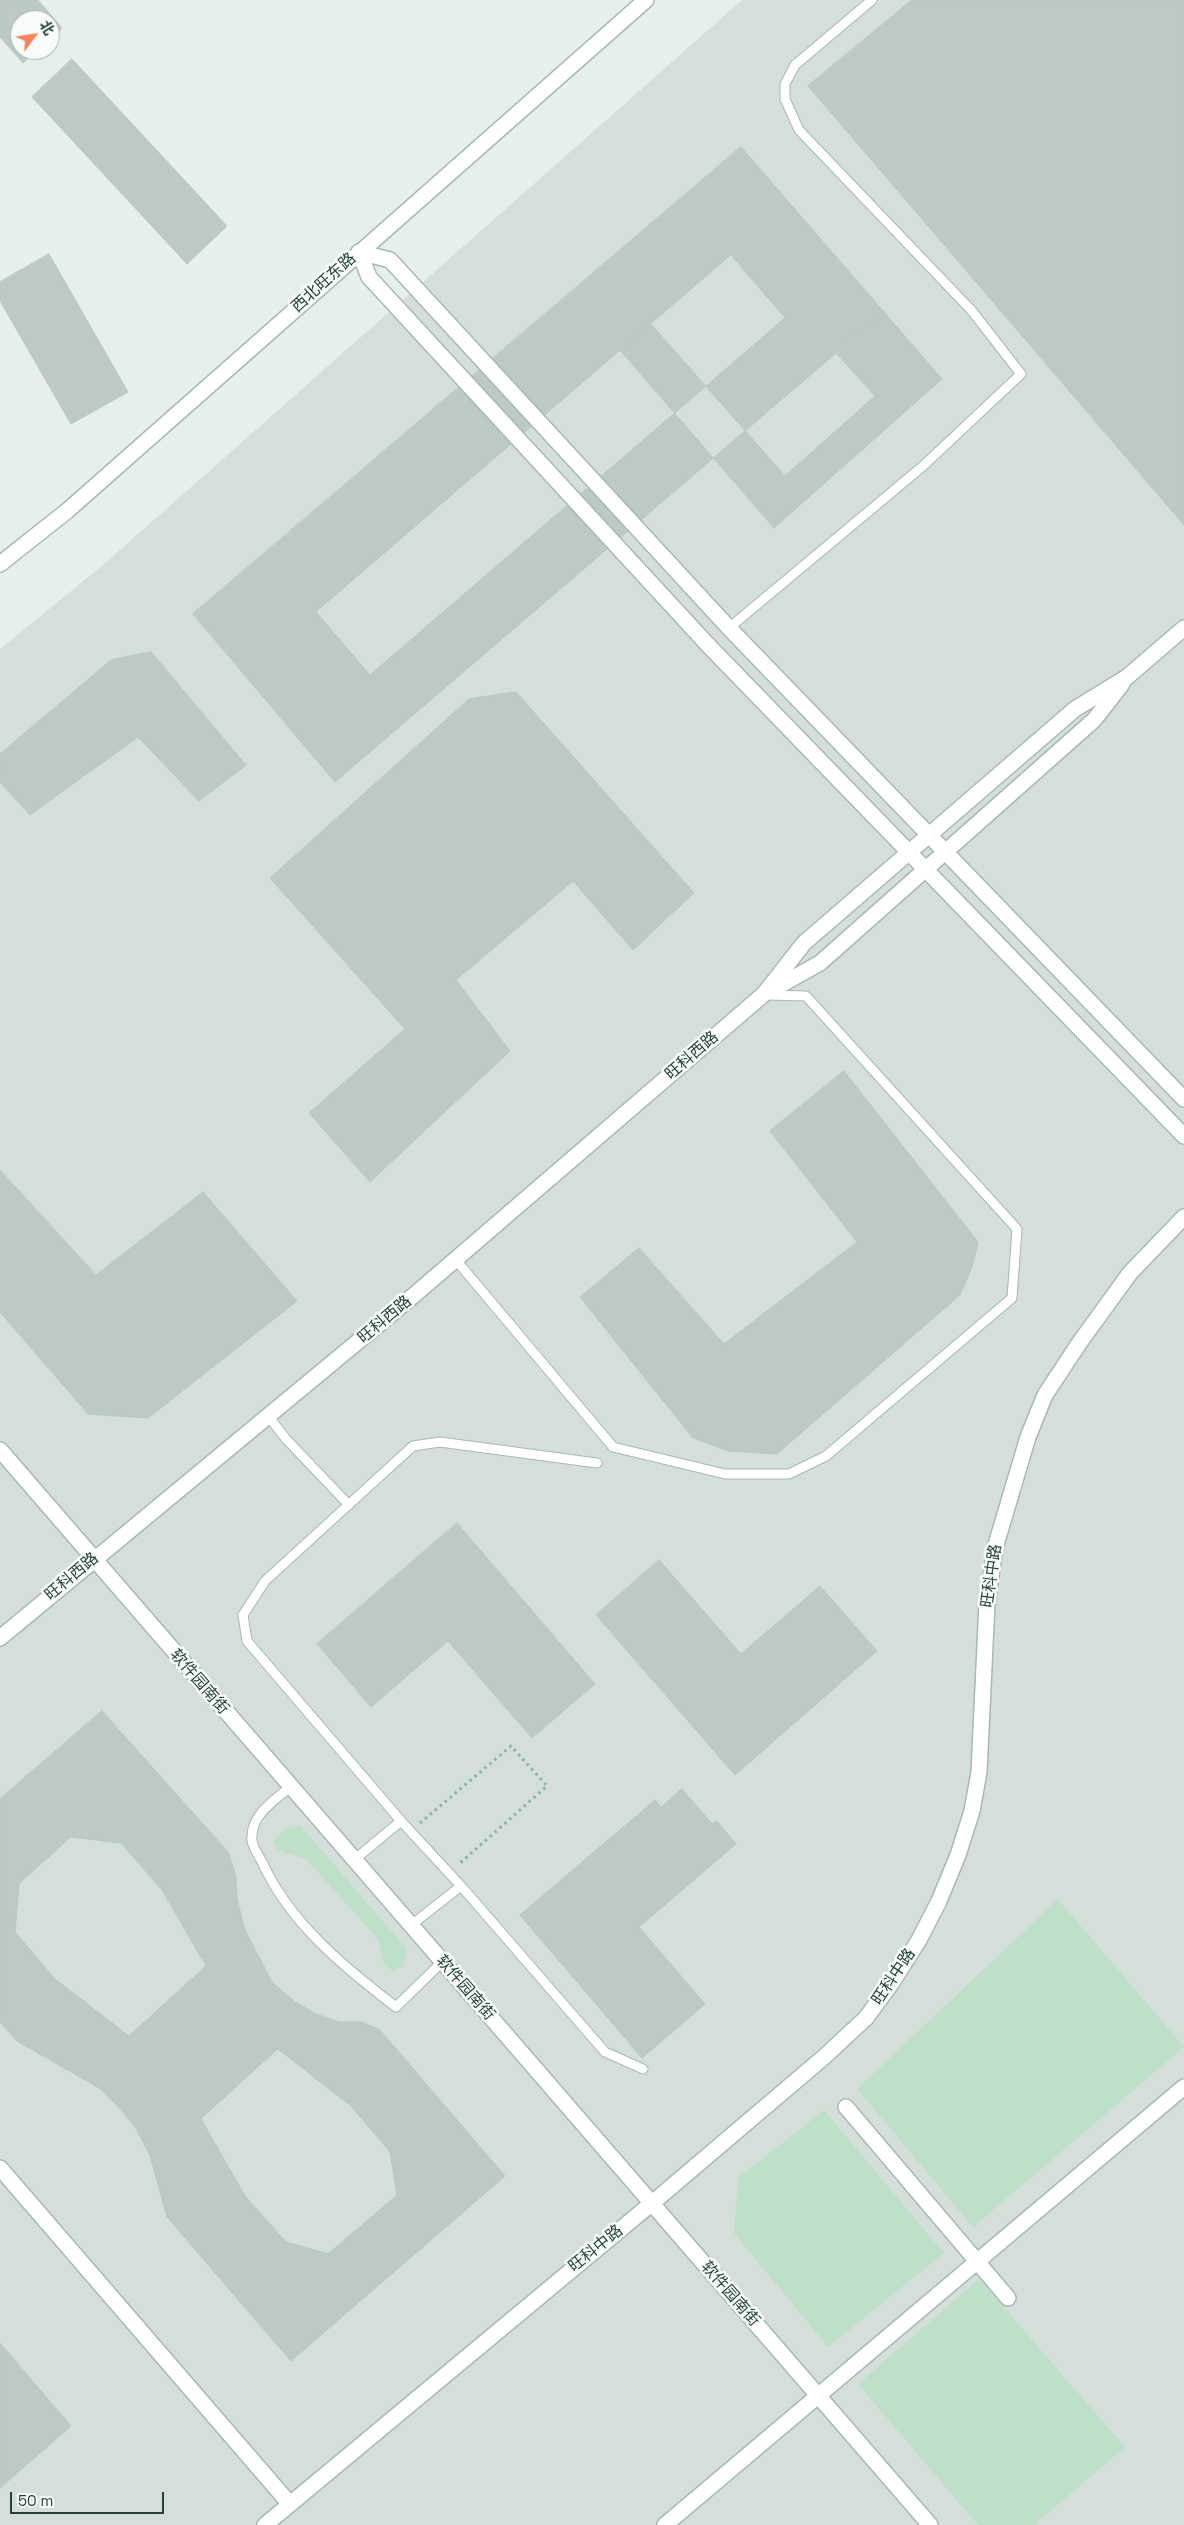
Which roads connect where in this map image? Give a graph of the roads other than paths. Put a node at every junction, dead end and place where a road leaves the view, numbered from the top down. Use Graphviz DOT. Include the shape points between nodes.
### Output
graph roads {
  1 [pos="646,0"];
  2 [pos="872,0"];
  3 [pos="359,252"];
  4 [pos="0,564"];
  5 [pos="729,628"];
  6 [pos="1184,628"];
  7 [pos="1127,677"];
  8 [pos="930,834"];
  9 [pos="909,851"];
  10 [pos="946,851"];
  11 [pos="927,869"];
  12 [pos="764,994"];
  13 [pos="1184,1099"];
  14 [pos="1184,1136"];
  15 [pos="1184,1217"];
  16 [pos="456,1260"];
  17 [pos="269,1417"];
  18 [pos="0,1450"];
  19 [pos="597,1463"];
  20 [pos="349,1505"];
  21 [pos="93,1559"];
  22 [pos="0,1638"];
  23 [pos="290,1787"];
  24 [pos="401,1821"];
  25 [pos="354,1860"];
  26 [pos="461,1886"];
  27 [pos="410,1926"];
  28 [pos="442,1962"];
  29 [pos="643,2069"];
  30 [pos="1184,2087"];
  31 [pos="846,2107"];
  32 [pos="0,2168"];
  33 [pos="652,2204"];
  34 [pos="976,2261"];
  35 [pos="1008,2298"];
  36 [pos="817,2395"];
  37 [pos="289,2503"];
  38 [pos="265,2525"];
  39 [pos="665,2525"];
  40 [pos="930,2525"];
  1 -- 3 [label="street, 西北旺东路"];
  2 -- 5 [label="lane" via="795,65 785,84 785,99 800,130 972,311 1021,374 923,466"];
  3 -- 4 [label="street, 西北旺东路" via="67,511"];
  3 -- 5 [label="street" via="390,260"];
  3 -- 9 [label="street" via="369,277 382,292 708,645"];
  5 -- 8 [label="street"];
  6 -- 7 [label="street"];
  7 -- 8 [label="street" via="1075,709"];
  7 -- 10 [label="street" via="1094,720"];
  8 -- 9 [label="street"];
  8 -- 10 [label="street"];
  9 -- 11 [label="street"];
  9 -- 12 [label="street" via="804,942"];
  10 -- 11 [label="street"];
  10 -- 13 [label="street"];
  11 -- 12 [label="street" via="820,963"];
  11 -- 14 [label="street"];
  12 -- 16 [label="street, 旺科西路"];
  12 -- 16 [label="lane" via="806,996 1017,1230 1012,1298 1005,1305 826,1456 789,1474 726,1474 613,1447"];
  15 -- 33 [label="street, 旺科中路" via="1130,1273 1080,1342 1045,1395 1028,1437 995,1548 987,1603 979,1772 972,1811 942,1894 919,1940 866,2018"];
  16 -- 17 [label="street, 旺科西路"];
  17 -- 20 [label="lane"];
  17 -- 21 [label="street, 旺科西路"];
  18 -- 21 [label="street, 软件园南街"];
  19 -- 20 [label="lane" via="440,1442 413,1446"];
  20 -- 24 [label="lane" via="265,1581 243,1615 247,1641"];
  21 -- 22 [label="street, 旺科西路"];
  21 -- 23 [label="street, 软件园南街"];
  23 -- 25 [label="street, 软件园南街"];
  23 -- 28 [label="lane" via="257,1816 251,1840 270,1880 293,1914 348,1969 396,2007"];
  24 -- 25 [label="lane"];
  24 -- 26 [label="lane"];
  25 -- 27 [label="street, 软件园南街"];
  26 -- 27 [label="lane"];
  26 -- 29 [label="lane" via="605,2052"];
  27 -- 28 [label="street, 软件园南街"];
  28 -- 33 [label="street, 软件园南街"];
  30 -- 34 [label="street"];
  31 -- 34 [label="street"];
  32 -- 37 [label="street"];
  33 -- 36 [label="street, 软件园南街"];
  33 -- 37 [label="street, 旺科中路"];
  34 -- 35 [label="street"];
  34 -- 36 [label="street"];
  36 -- 39 [label="street"];
  36 -- 40 [label="street, 软件园南街"];
  37 -- 38 [label="street, 旺科中路"];
}
